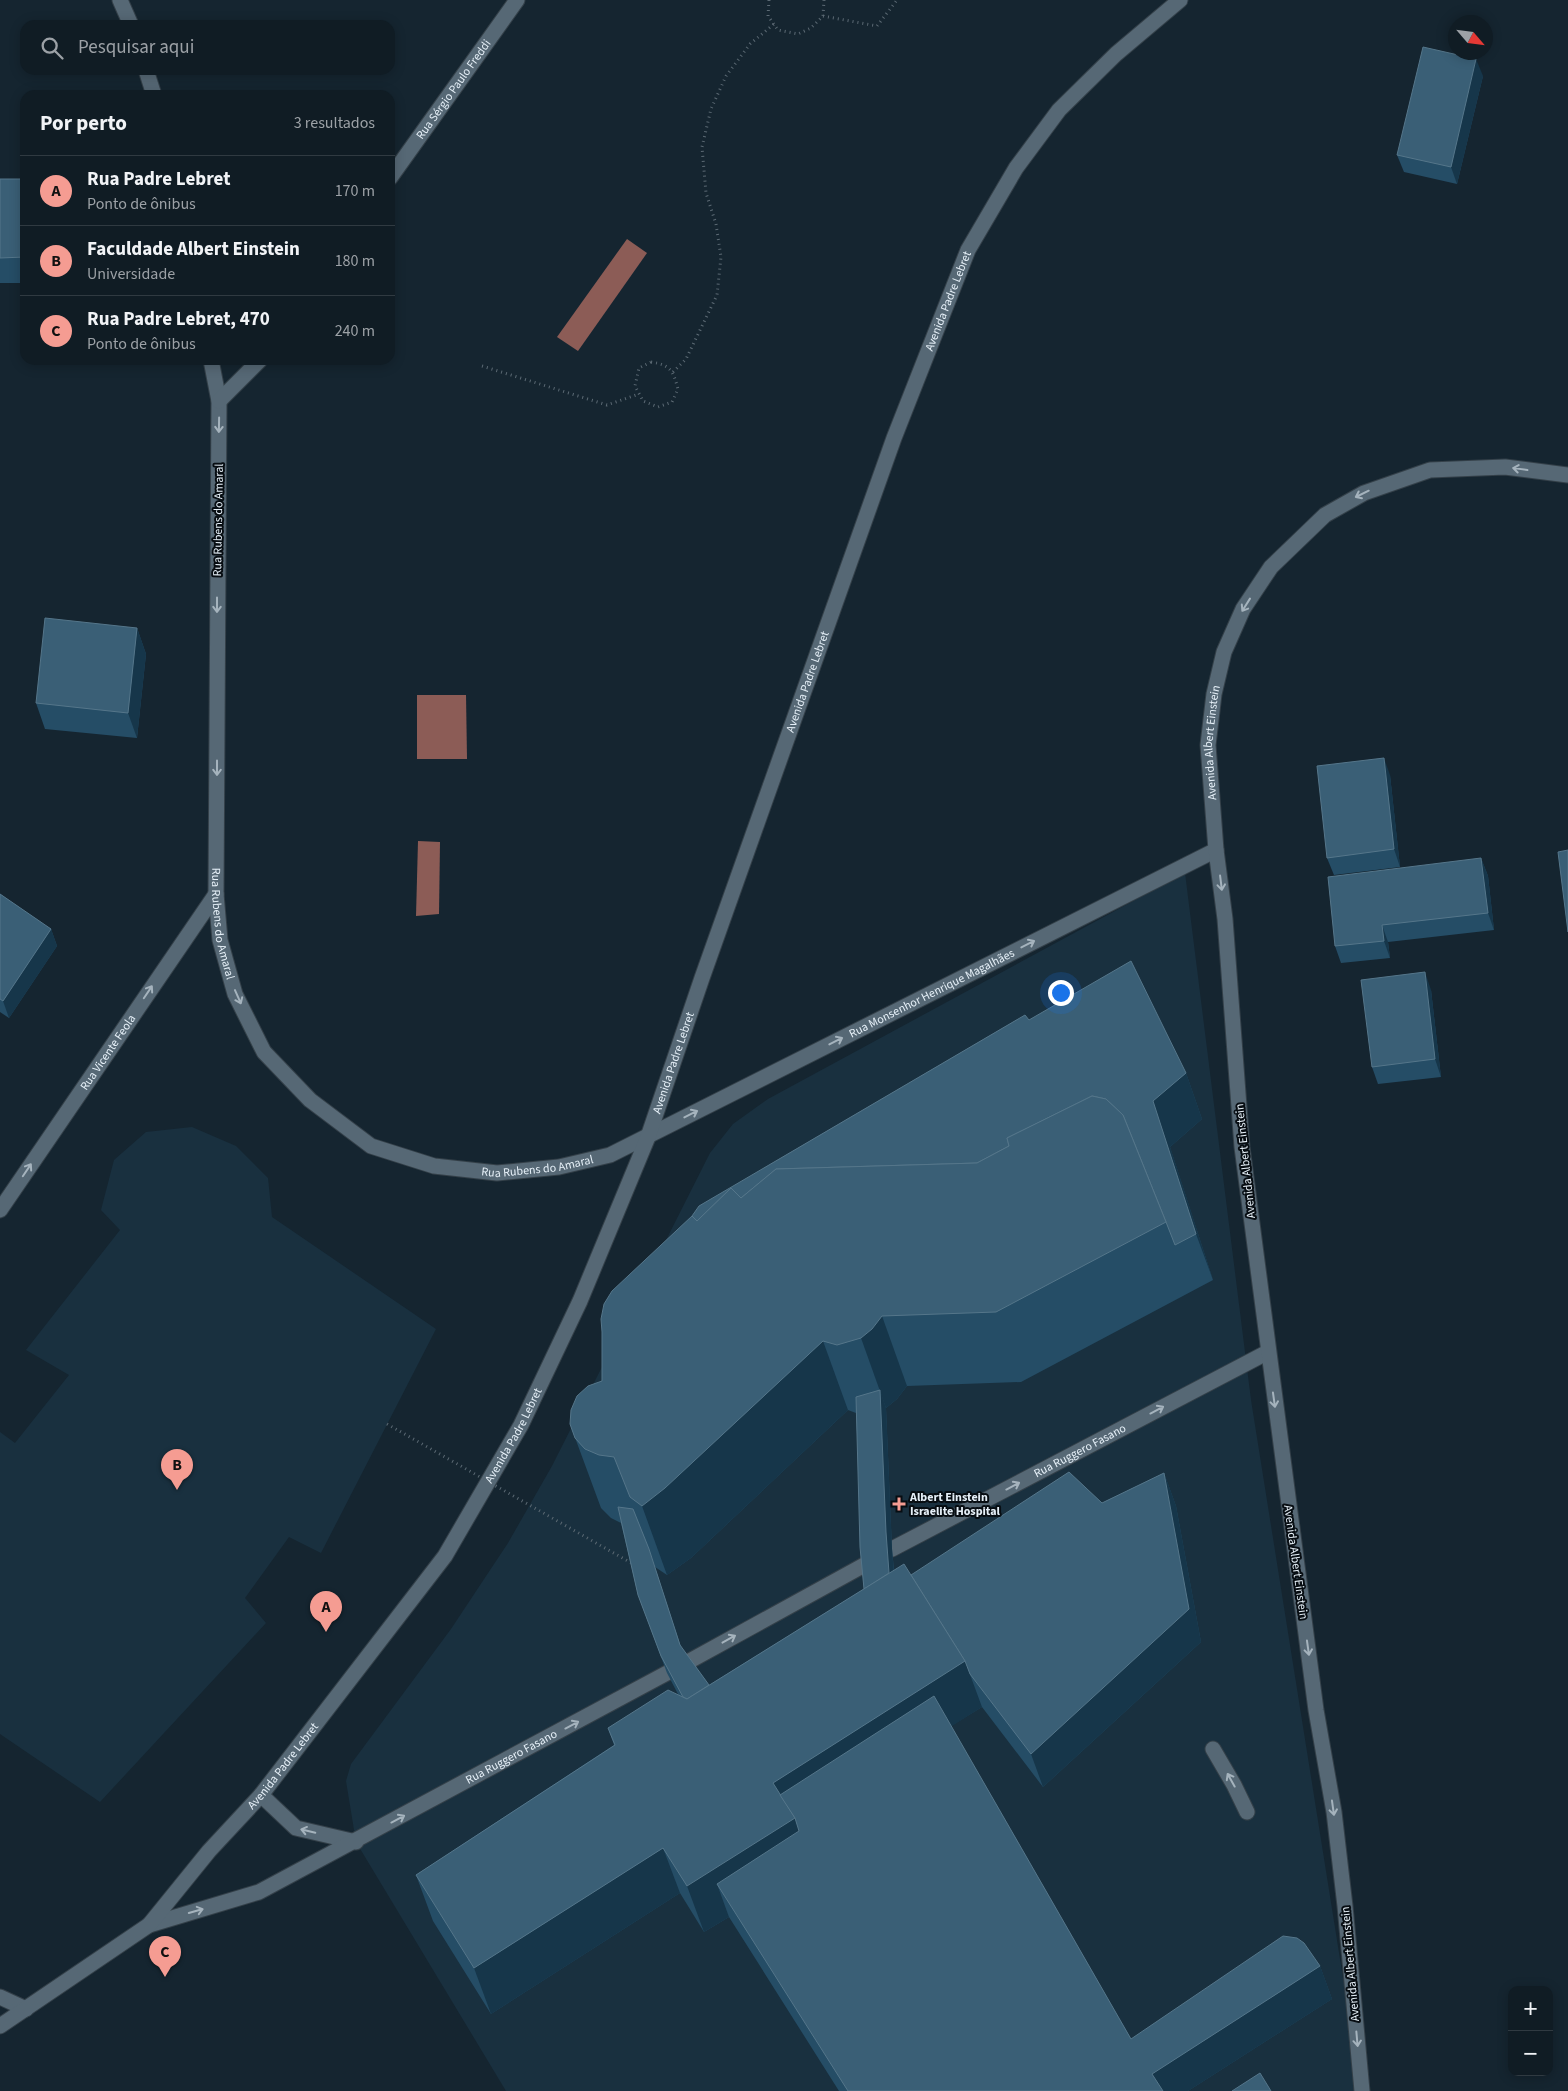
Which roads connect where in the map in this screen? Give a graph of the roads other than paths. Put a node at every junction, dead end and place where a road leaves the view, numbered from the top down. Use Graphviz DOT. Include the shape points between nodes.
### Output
graph roads {
  1 [pos="120,0"];
  2 [pos="518,0"];
  3 [pos="1157,0"];
  4 [pos="1180,0"];
  5 [pos="1159,17"];
  6 [pos="129,20"];
  7 [pos="148,75"];
  8 [pos="152,90"];
  9 [pos="395,171"];
  10 [pos="212,365"];
  11 [pos="255,365"];
  12 [pos="219,401"];
  13 [pos="1568,475"];
  14 [pos="1216,850"];
  15 [pos="216,894"];
  16 [pos="648,1136"];
  17 [pos="0,1210"];
  18 [pos="1268,1352"];
  19 [pos="892,1549"];
  20 [pos="866,1564"];
  21 [pos="686,1663"];
  22 [pos="667,1673"];
  23 [pos="1214,1749"];
  24 [pos="261,1795"];
  25 [pos="1247,1812"];
  26 [pos="356,1842"];
  27 [pos="149,1925"];
  28 [pos="0,1997"];
  29 [pos="26,2009"];
  30 [pos="0,2026"];
  31 [pos="1362,2091"];
  1 -- 6 [label="street"];
  2 -- 9 [label="street, Rua Sérgio Paulo Freddi"];
  3 -- 5 [label="street"];
  4 -- 5 [label="street, Avenida Padre Lebret"];
  5 -- 16 [label="street, Avenida Padre Lebret" via="1059,110 1016,168 968,250 890,447"];
  7 -- 8 [label="street"];
  10 -- 12 [label="street, Rua Rubens do Amaral"];
  11 -- 12 [label="street"];
  12 -- 15 [label="street, Rua Rubens do Amaral, one-way"];
  13 -- 14 [label="street, Avenida Albert Einstein, one-way" via="1505,467 1430,470 1364,493 1324,515 1271,567 1242,609 1224,652 1214,694 1208,745"];
  16 -- 14 [label="street, Rua Monsenhor Henrique Magalhães, one-way"];
  14 -- 18 [label="street, Avenida Albert Einstein, one-way" via="1225,919 1242,1147"];
  15 -- 16 [label="street, Rua Rubens do Amaral, one-way" via="220,940 236,994 264,1052 310,1100 371,1146 434,1166 496,1173 558,1167 610,1155"];
  17 -- 15 [label="street, Rua Vicente Feola, one-way"];
  16 -- 24 [label="street, Avenida Padre Lebret" via="580,1302 521,1425 445,1556"];
  19 -- 18 [label="street, Rua Ruggero Fasano, one-way"];
  18 -- 31 [label="street, Avenida Albert Einstein, one-way" via="1316,1710 1334,1812"];
  21 -- 20 [label="street, one-way"];
  26 -- 22 [label="street, Rua Ruggero Fasano, one-way"];
  25 -- 23 [label="street, one-way"];
  26 -- 24 [label="street, one-way" via="296,1828"];
  24 -- 27 [label="street, Avenida Padre Lebret" via="209,1851"];
  27 -- 26 [label="street, Rua Ruggero Fasano, one-way" via="259,1892"];
  27 -- 29 [label="street, Avenida Padre Lebret"];
  28 -- 29 [label="street"];
  29 -- 30 [label="street, Avenida Padre Lebret"];
}
